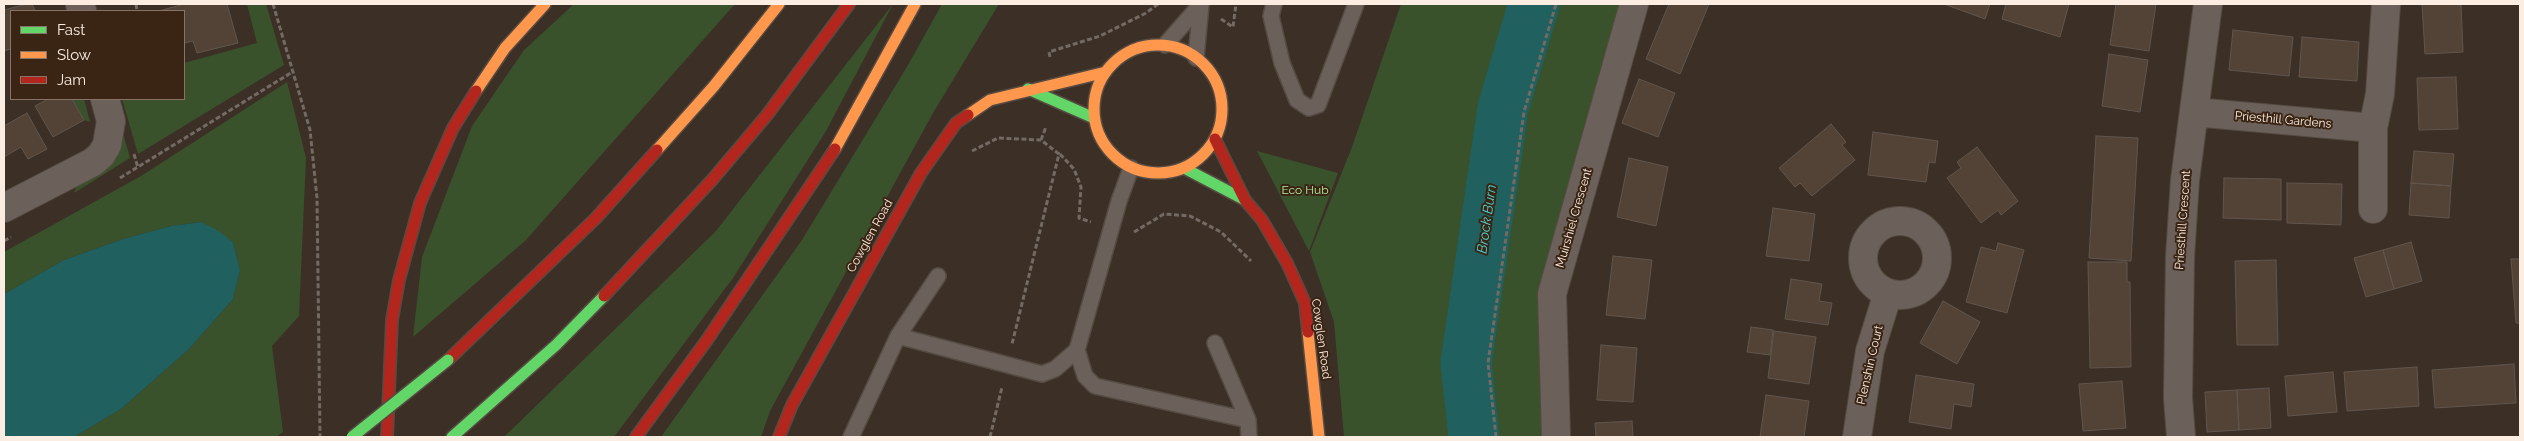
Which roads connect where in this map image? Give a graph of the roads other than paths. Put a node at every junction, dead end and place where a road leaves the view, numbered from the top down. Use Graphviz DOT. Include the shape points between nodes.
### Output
graph roads {
  1 [pos="545,4"];
  2 [pos="779,4"];
  3 [pos="849,4"];
  4 [pos="915,4"];
  5 [pos="1201,4"];
  6 [pos="1274,4"];
  7 [pos="1356,4"];
  8 [pos="1634,4"];
  9 [pos="2208,4"];
  10 [pos="2386,4"];
  11 [pos="1165,45"];
  12 [pos="1196,58"];
  13 [pos="1106,72"];
  14 [pos="1028,90"];
  15 [pos="105,100"];
  16 [pos="2194,112"];
  17 [pos="1094,118"];
  18 [pos="2373,128"];
  19 [pos="1215,139"];
  20 [pos="1131,168"];
  21 [pos="1184,168"];
  22 [pos="1245,200"];
  23 [pos="4,208"];
  24 [pos="2374,208"];
  25 [pos="938,276"];
  26 [pos="1888,294"];
  27 [pos="898,336"];
  28 [pos="1215,343"];
  29 [pos="1077,350"];
  30 [pos="1248,420"];
  31 [pos="352,437"];
  32 [pos="387,437"];
  33 [pos="452,437"];
  34 [pos="636,437"];
  35 [pos="779,437"];
  36 [pos="851,437"];
  37 [pos="1249,437"];
  38 [pos="1319,437"];
  39 [pos="1556,437"];
  40 [pos="1857,437"];
  41 [pos="2181,437"];
  1 -- 32 [label="main road" via="505,48 478,87 453,128 420,203 401,271 392,320"];
  2 -- 31 [label="main road, bridge" via="714,86 596,218 448,360"];
  3 -- 33 [label="main road" via="767,115 686,208 556,345"];
  4 -- 34 [label="main road" via="825,165 707,340"];
  5 -- 11 [label="lane"];
  5 -- 12 [label="lane"];
  6 -- 7 [label="lane" via="1271,16 1282,63 1297,100 1309,108 1318,105"];
  8 -- 39 [label="street, Muirshiel Crescent" via="1552,294"];
  9 -- 16 [label="street, Priesthill Crescent"];
  10 -- 18 [label="street" via="2380,94"];
  11 -- 12 [label="main road"];
  11 -- 13 [label="main road" via="1142,47 1121,56"];
  12 -- 19 [label="main road" via="1209,70 1217,86 1221,121"];
  13 -- 14 [label="main road, Cowglen Road"];
  13 -- 17 [label="main road" via="1094,101"];
  14 -- 17 [label="main road"];
  14 -- 35 [label="main road, Cowglen Road" via="990,100 956,123 920,174 792,405"];
  15 -- 23 [label="street" via="112,121 107,145 101,155"];
  16 -- 18 [label="street, Priesthill Gardens"];
  16 -- 41 [label="street, Priesthill Crescent" via="2180,257 2178,398"];
  17 -- 20 [label="main road" via="1106,147"];
  18 -- 24 [label="street"];
  19 -- 21 [label="main road" via="1202,156"];
  19 -- 22 [label="main road, Cowglen Road"];
  20 -- 21 [label="main road" via="1167,173"];
  20 -- 29 [label="lane"];
  21 -- 22 [label="main road, Cowglen Road"];
  22 -- 38 [label="main road, Cowglen Road" via="1262,220 1305,303"];
  25 -- 27 [label="lane"];
  26 -- 40 [label="street, Plenshin Court" via="1870,351"];
  27 -- 29 [label="lane" via="1042,374 1055,369"];
  27 -- 36 [label="lane"];
  28 -- 30 [label="lane"];
  29 -- 30 [label="lane" via="1085,376 1095,386"];
  30 -- 37 [label="lane"];
}
